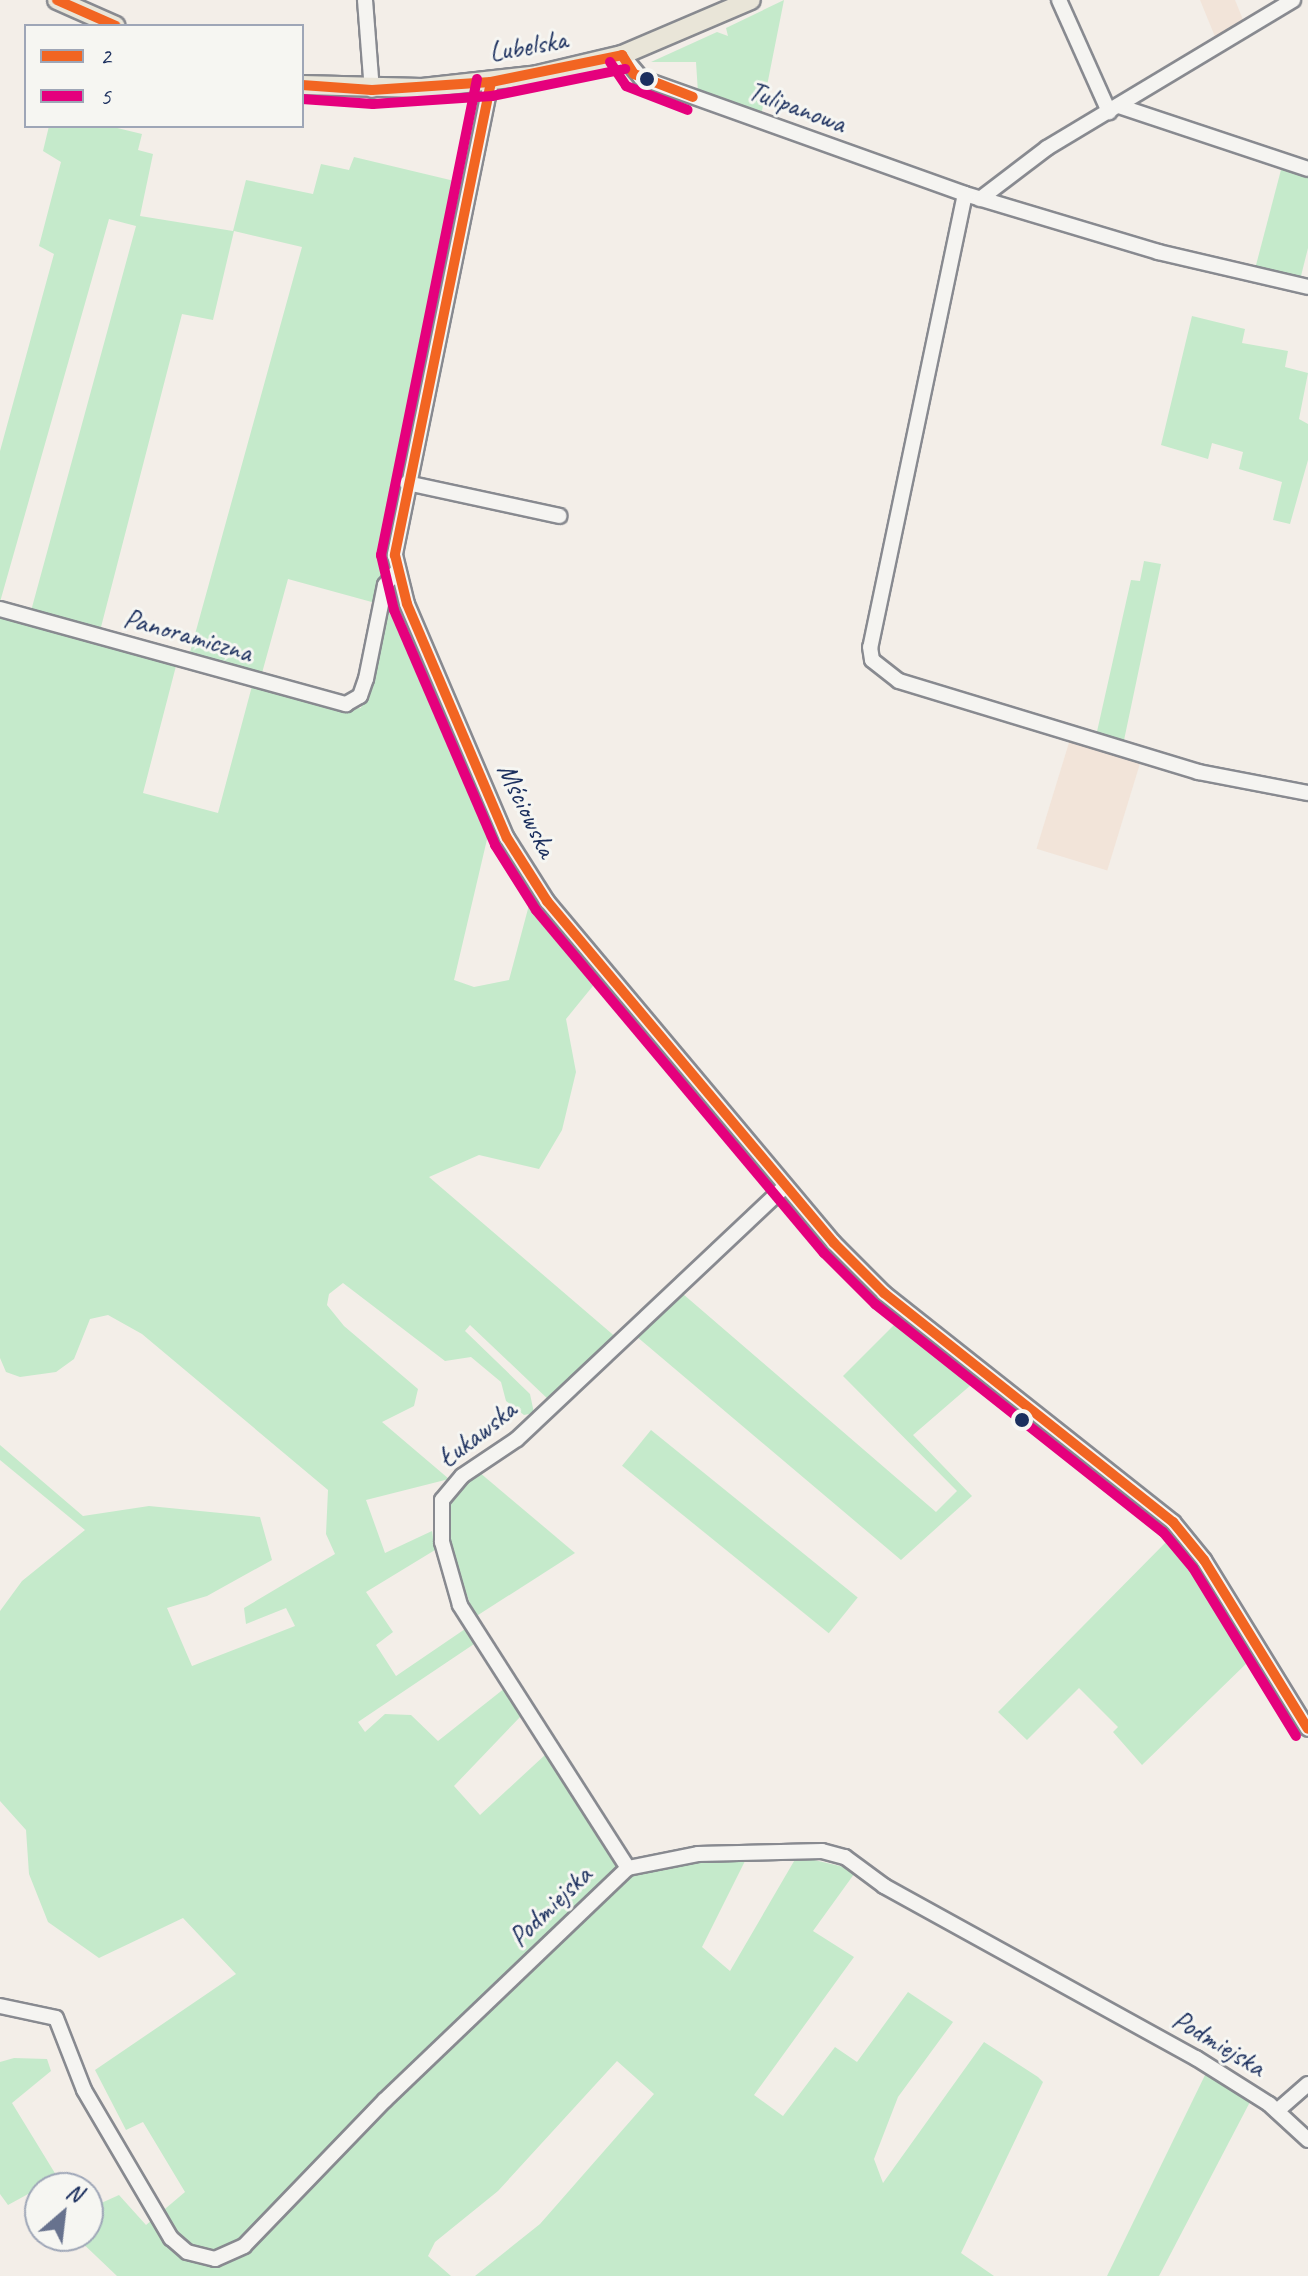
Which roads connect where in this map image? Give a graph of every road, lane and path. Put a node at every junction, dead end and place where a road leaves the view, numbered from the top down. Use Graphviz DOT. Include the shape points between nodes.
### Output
graph roads {
  1 [pos="57,0"];
  2 [pos="365,0"];
  3 [pos="751,0"];
  4 [pos="1059,0"];
  5 [pos="1293,0"];
  6 [pos="111,24"];
  7 [pos="622,55"];
  8 [pos="491,82"];
  9 [pos="304,85"];
  10 [pos="372,90"];
  11 [pos="1114,109"];
  12 [pos="1308,169"];
  13 [pos="972,196"];
  14 [pos="1308,287"];
  15 [pos="407,483"];
  16 [pos="559,516"];
  17 [pos="397,571"];
  18 [pos="0,609"];
  19 [pos="1308,793"];
  20 [pos="783,1188"];
  21 [pos="1308,1729"];
  22 [pos="628,1868"];
  23 [pos="0,2006"];
  24 [pos="1308,2084"];
  25 [pos="1277,2111"];
  26 [pos="1308,2140"];
  1 -- 6 [label="main road"];
  2 -- 10 [label="street"];
  3 -- 7 [label="main road, Lubelska"];
  4 -- 11 [label="street"];
  5 -- 11 [label="street"];
  7 -- 8 [label="main road, Lubelska"];
  7 -- 13 [label="street, Tulipanowa" via="641,78"];
  8 -- 10 [label="main road, Lubelska"];
  8 -- 15 [label="street, Mściowska"];
  9 -- 10 [label="main road, Lubelska"];
  11 -- 12 [label="street"];
  11 -- 13 [label="street"];
  13 -- 14 [label="street, Tulipanowa"];
  13 -- 19 [label="street" via="870,647 872,660 899,681 1198,772"];
  15 -- 16 [label="street"];
  15 -- 17 [label="street, Mściowska"];
  17 -- 18 [label="street, Panoramiczna" via="385,585 360,696 337,704"];
  17 -- 20 [label="street, Mściowska" via="527,872"];
  20 -- 21 [label="street, Mściowska" via="884,1293 1173,1522 1204,1560"];
  20 -- 22 [label="street, Łukawska" via="517,1439 449,1486 440,1509 442,1542 460,1605"];
  22 -- 23 [label="street, Podmiejska" via="385,2100 244,2246 215,2259 177,2245 138,2189 84,2090 56,2018"];
  22 -- 25 [label="street, Podmiejska" via="732,1851 845,1857 884,1886 1196,2058"];
  24 -- 25 [label="street"];
  25 -- 26 [label="street, Podmiejska"];
}
